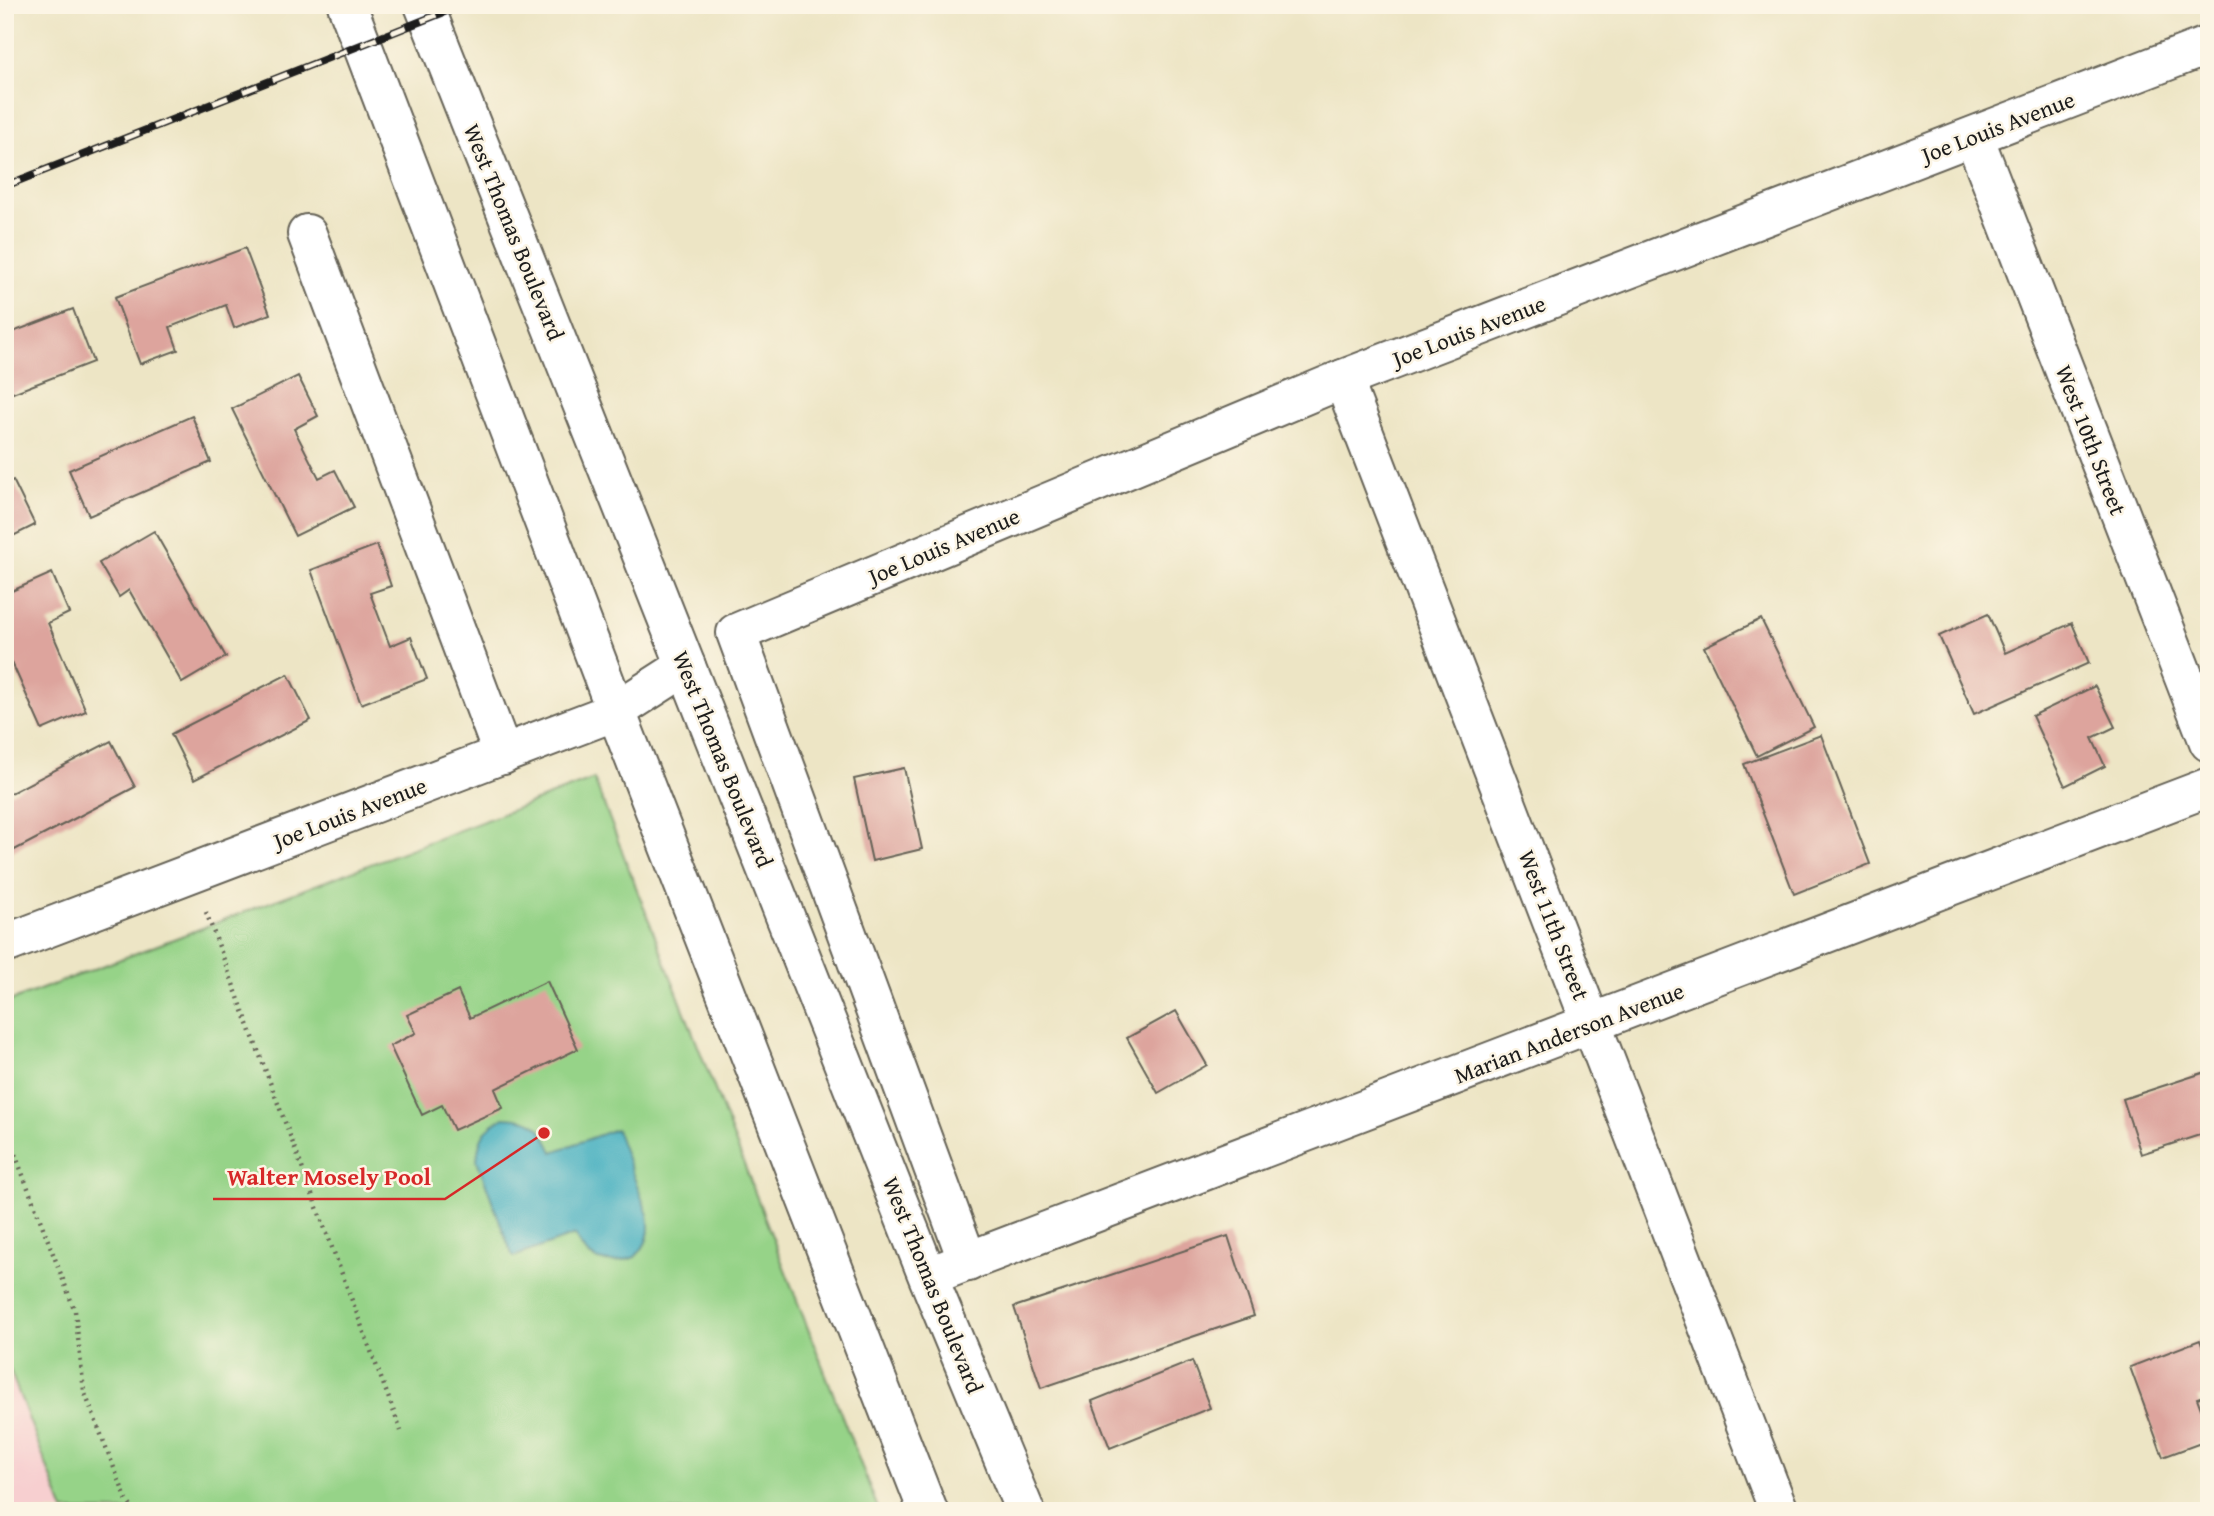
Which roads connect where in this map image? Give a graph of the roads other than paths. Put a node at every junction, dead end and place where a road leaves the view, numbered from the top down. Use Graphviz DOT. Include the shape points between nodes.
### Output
graph roads {
  1 [pos="347,5"];
  2 [pos="424,5"];
  3 [pos="2209,45"];
  4 [pos="1974,137"];
  5 [pos="307,234"];
  6 [pos="1343,379"];
  7 [pos="686,666"];
  8 [pos="616,711"];
  9 [pos="2209,742"];
  10 [pos="503,754"];
  11 [pos="2209,787"];
  12 [pos="5,944"];
  13 [pos="1592,1025"];
  14 [pos="968,1262"];
  15 [pos="928,1277"];
  16 [pos="928,1511"];
  17 [pos="1025,1511"];
  18 [pos="1779,1511"];
  1 -- 8 [label="street"];
  2 -- 7 [label="street, West Thomas Boulevard"];
  3 -- 4 [label="street, Joe Louis Avenue"];
  4 -- 6 [label="street, Joe Louis Avenue"];
  4 -- 9 [label="street, West 10th Street"];
  5 -- 10 [label="street"];
  6 -- 13 [label="street, West 11th Street"];
  6 -- 14 [label="street, Joe Louis Avenue" via="736,633"];
  7 -- 8 [label="street, Joe Louis Avenue"];
  7 -- 15 [label="street, West Thomas Boulevard"];
  8 -- 10 [label="street, Joe Louis Avenue"];
  8 -- 16 [label="street"];
  10 -- 12 [label="street, Joe Louis Avenue"];
  11 -- 13 [label="street, Marian Anderson Avenue"];
  13 -- 14 [label="street, Marian Anderson Avenue"];
  13 -- 18 [label="street, West 11th Street"];
  14 -- 15 [label="street, Marian Anderson Avenue"];
  15 -- 17 [label="street, West Thomas Boulevard"];
}
